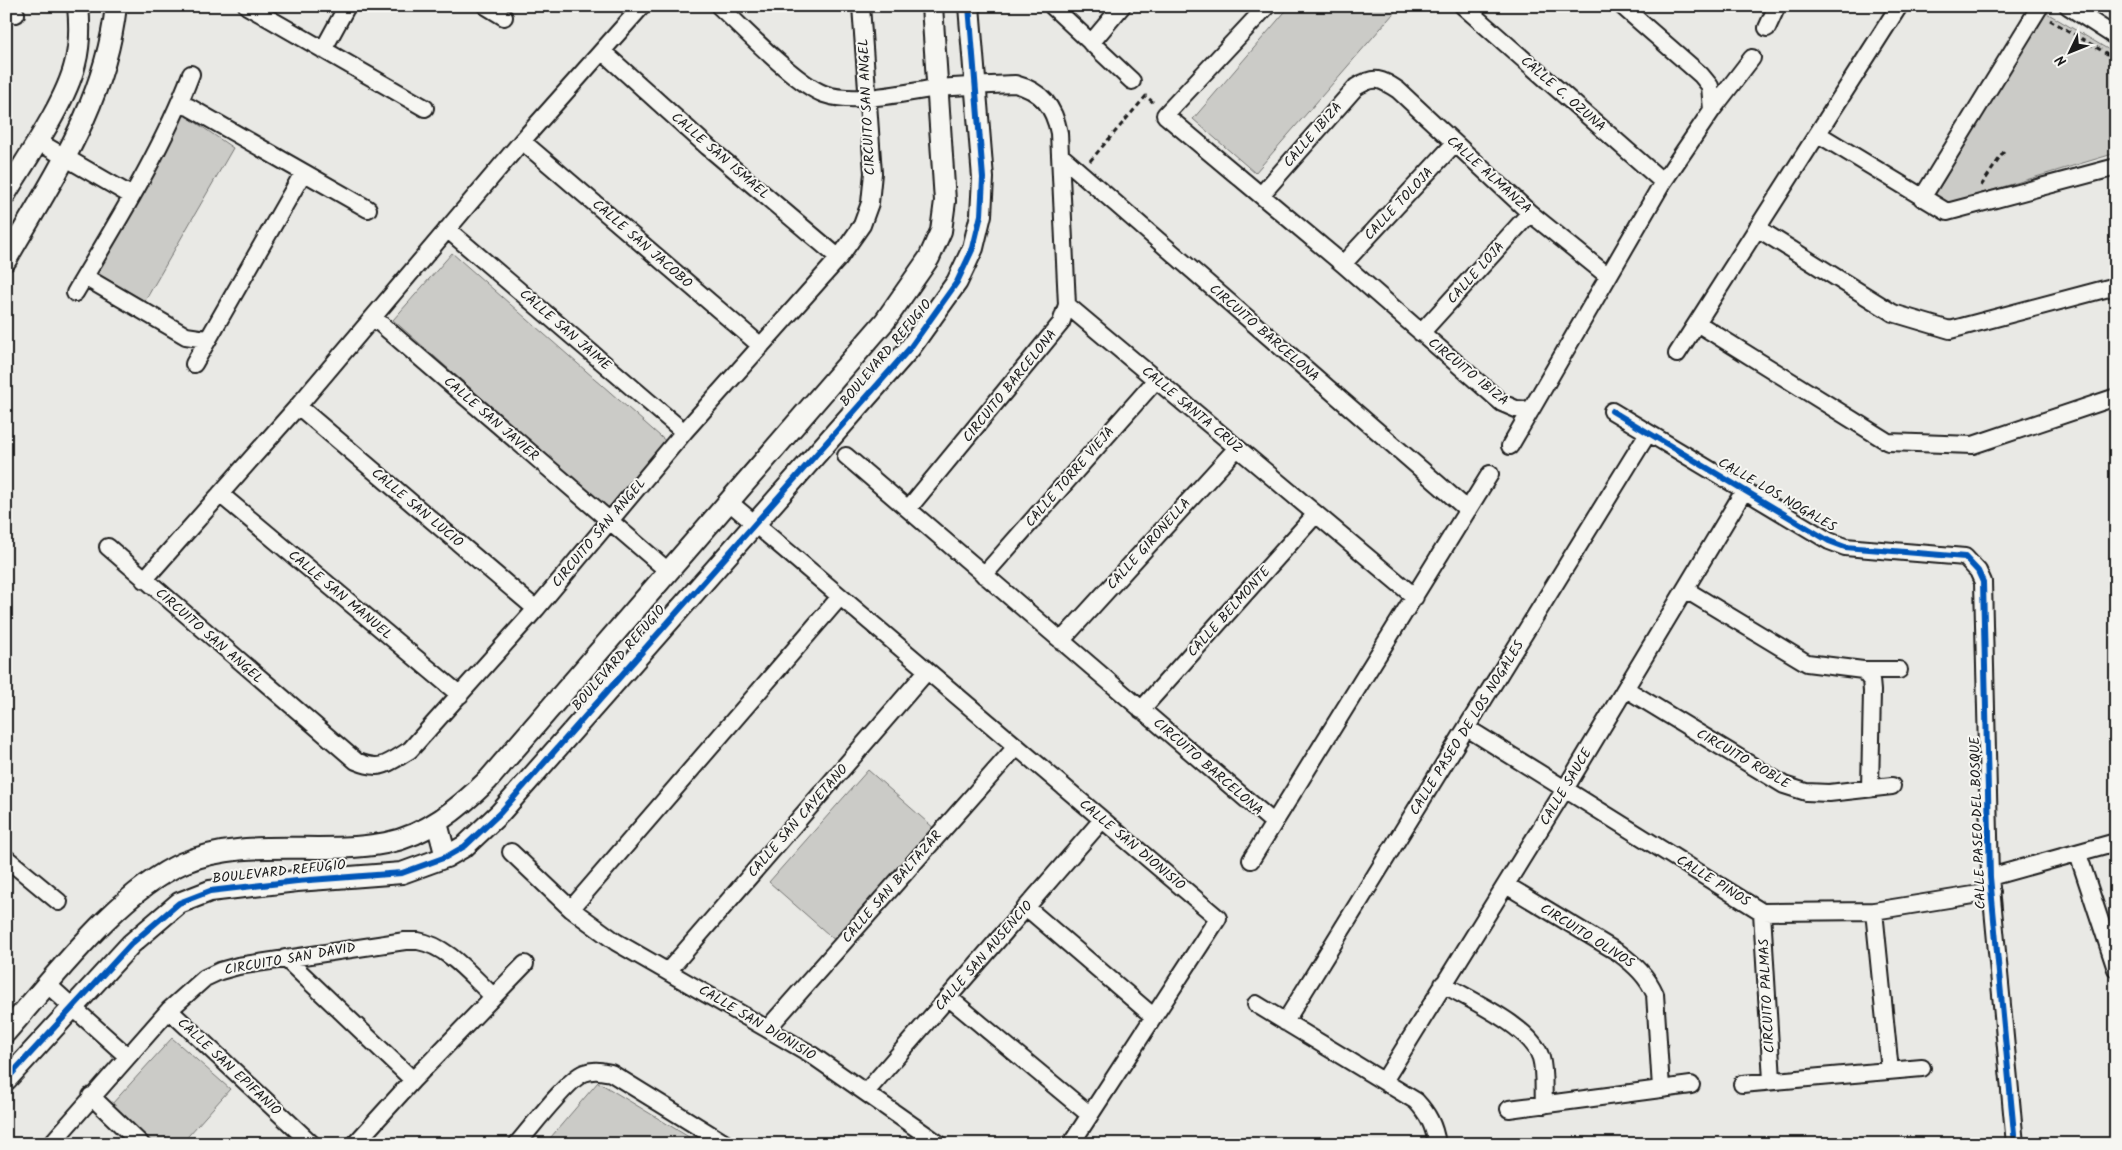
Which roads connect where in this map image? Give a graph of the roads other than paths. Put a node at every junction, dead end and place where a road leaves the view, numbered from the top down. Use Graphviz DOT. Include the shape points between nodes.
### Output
graph roads {
  1 [pos="78,6"];
  2 [pos="116,6"];
  3 [pos="247,6"];
  4 [pos="348,6"];
  5 [pos="486,6"];
  6 [pos="642,6"];
  7 [pos="719,6"];
  8 [pos="861,6"];
  9 [pos="932,6"];
  10 [pos="969,6"];
  11 [pos="1052,6"];
  12 [pos="1122,6"];
  13 [pos="1267,6"];
  14 [pos="1462,6"];
  15 [pos="1622,6"];
  16 [pos="1777,6"];
  17 [pos="1899,6"];
  18 [pos="2068,6"];
  19 [pos="2043,12"];
  20 [pos="504,17"];
  21 [pos="1767,28"];
  22 [pos="2116,37"];
  23 [pos="1090,43"];
  24 [pos="323,50"];
  25 [pos="603,52"];
  26 [pos="1752,58"];
  27 [pos="191,74"];
  28 [pos="1368,79"];
  29 [pos="1132,81"];
  30 [pos="975,85"];
  31 [pos="938,88"];
  32 [pos="867,97"];
  33 [pos="180,105"];
  34 [pos="425,108"];
  35 [pos="1712,110"];
  36 [pos="1818,134"];
  37 [pos="36,141"];
  38 [pos="522,141"];
  39 [pos="1454,144"];
  40 [pos="1060,155"];
  41 [pos="65,157"];
  42 [pos="2116,167"];
  43 [pos="303,173"];
  44 [pos="1663,182"];
  45 [pos="6,193"];
  46 [pos="1261,194"];
  47 [pos="132,196"];
  48 [pos="1922,198"];
  49 [pos="368,209"];
  50 [pos="1530,212"];
  51 [pos="1757,228"];
  52 [pos="447,229"];
  53 [pos="839,258"];
  54 [pos="6,260"];
  55 [pos="1343,264"];
  56 [pos="1608,276"];
  57 [pos="85,277"];
  58 [pos="2116,286"];
  59 [pos="76,293"];
  60 [pos="1067,306"];
  61 [pos="374,318"];
  62 [pos="1697,323"];
  63 [pos="1421,333"];
  64 [pos="206,340"];
  65 [pos="761,346"];
  66 [pos="1677,354"];
  67 [pos="194,364"];
  68 [pos="1156,380"];
  69 [pos="2116,397"];
  70 [pos="298,406"];
  71 [pos="1531,410"];
  72 [pos="1612,411"];
  73 [pos="684,432"];
  74 [pos="1648,433"];
  75 [pos="1510,446"];
  76 [pos="1238,448"];
  77 [pos="846,456"];
  78 [pos="1490,474"];
  79 [pos="1744,491"];
  80 [pos="220,494"];
  81 [pos="728,501"];
  82 [pos="908,509"];
  83 [pos="1468,510"];
  84 [pos="1316,514"];
  85 [pos="609,521"];
  86 [pos="754,523"];
  87 [pos="108,547"];
  88 [pos="1973,564"];
  89 [pos="668,571"];
  90 [pos="984,575"];
  91 [pos="144,580"];
  92 [pos="1686,590"];
  93 [pos="1415,596"];
  94 [pos="840,597"];
  95 [pos="536,609"];
  96 [pos="1061,641"];
  97 [pos="1863,670"];
  98 [pos="1899,670"];
  99 [pos="927,671"];
  100 [pos="1626,689"];
  101 [pos="460,696"];
  102 [pos="1141,710"];
  103 [pos="1467,728"];
  104 [pos="1016,747"];
  105 [pos="1892,786"];
  106 [pos="1565,789"];
  107 [pos="1870,789"];
  108 [pos="1102,820"];
  109 [pos="437,823"];
  110 [pos="1274,823"];
  111 [pos="2116,842"];
  112 [pos="511,852"];
  113 [pos="2078,854"];
  114 [pos="446,857"];
  115 [pos="1251,860"];
  116 [pos="9,865"];
  117 [pos="1506,885"];
  118 [pos="1991,885"];
  119 [pos="59,902"];
  120 [pos="1026,907"];
  121 [pos="571,909"];
  122 [pos="1874,911"];
  123 [pos="1762,912"];
  124 [pos="286,958"];
  125 [pos="2115,961"];
  126 [pos="525,964"];
  127 [pos="668,972"];
  128 [pos="1443,984"];
  129 [pos="48,985"];
  130 [pos="493,996"];
  131 [pos="948,996"];
  132 [pos="1256,1004"];
  133 [pos="72,1006"];
  134 [pos="169,1010"];
  135 [pos="1154,1017"];
  136 [pos="1285,1022"];
  137 [pos="768,1028"];
  138 [pos="6,1032"];
  139 [pos="127,1056"];
  140 [pos="1922,1068"];
  141 [pos="1890,1071"];
  142 [pos="6,1080"];
  143 [pos="413,1080"];
  144 [pos="1772,1080"];
  145 [pos="1384,1082"];
  146 [pos="1691,1084"];
  147 [pos="1742,1084"];
  148 [pos="1661,1088"];
  149 [pos="866,1092"];
  150 [pos="91,1096"];
  151 [pos="1544,1105"];
  152 [pos="1509,1109"];
  153 [pos="1090,1115"];
  154 [pos="51,1144"];
  155 [pos="141,1144"];
  156 [pos="312,1144"];
  157 [pos="355,1144"];
  158 [pos="517,1144"];
  159 [pos="726,1144"];
  160 [pos="939,1144"];
  161 [pos="1071,1144"];
  162 [pos="1437,1144"];
  163 [pos="2015,1144"];
  1 -- 37 [label="street" via="80,31 75,65 64,94"];
  2 -- 41 [label="street" via="108,58 98,88 88,115"];
  3 -- 24 [label="street"];
  4 -- 24 [label="street"];
  5 -- 20 [label="street"];
  6 -- 25 [label="street, CIRCUITO SAN ANGEL"];
  7 -- 32 [label="street" via="812,88 838,98"];
  8 -- 32 [label="street, CIRCUITO SAN ANGEL"];
  9 -- 31 [label="street, BOULEVARD REFUGIO"];
  10 -- 30 [label="street, BOULEVARD REFUGIO"];
  11 -- 23 [label="street"];
  12 -- 23 [label="street"];
  13 -- 46 [label="street, CIRCUITO IBIZA" via="1165,115"];
  14 -- 44 [label="street, CALLE C. OZUNA"];
  15 -- 35 [label="street" via="1701,75 1710,86"];
  16 -- 21 [label="street"];
  17 -- 36 [label="street"];
  18 -- 22 [label="street"];
  19 -- 48 [label="street"];
  23 -- 29 [label="street"];
  24 -- 34 [label="street"];
  25 -- 38 [label="street, CIRCUITO SAN ANGEL"];
  25 -- 53 [label="street, CALLE SAN ISMAEL" via="708,147"];
  26 -- 35 [label="street"];
  27 -- 33 [label="street"];
  28 -- 39 [label="street, CALLE ALMANZA" via="1382,80 1398,90"];
  28 -- 46 [label="street, CALLE IBIZA" via="1356,87"];
  30 -- 31 [label="street"];
  30 -- 40 [label="street, CIRCUITO BARCELONA" via="1015,84 1039,94 1055,115"];
  30 -- 86 [label="street, BOULEVARD REFUGIO" via="982,178 980,215 973,248 957,282 910,348"];
  31 -- 32 [label="street"];
  31 -- 81 [label="street, BOULEVARD REFUGIO" via="945,201 941,231 929,258 885,321"];
  32 -- 53 [label="street, CIRCUITO SAN ANGEL" via="873,174 870,203 862,224"];
  33 -- 43 [label="street" via="189,107"];
  33 -- 47 [label="street"];
  35 -- 44 [label="street"];
  36 -- 48 [label="street"];
  36 -- 51 [label="street"];
  37 -- 41 [label="street"];
  37 -- 45 [label="street"];
  38 -- 52 [label="street, CIRCUITO SAN ANGEL"];
  38 -- 65 [label="street, CALLE SAN JACOBO"];
  39 -- 50 [label="street, CALLE ALMANZA"];
  39 -- 55 [label="street, CALLE TOLOJA"];
  40 -- 60 [label="street, CIRCUITO BARCELONA"];
  40 -- 83 [label="street, CIRCUITO BARCELONA"];
  41 -- 47 [label="street"];
  41 -- 54 [label="street"];
  42 -- 48 [label="street" via="1947,212"];
  43 -- 49 [label="street"];
  43 -- 64 [label="street"];
  44 -- 56 [label="street"];
  46 -- 55 [label="street, CIRCUITO IBIZA"];
  47 -- 57 [label="street"];
  50 -- 56 [label="street, CALLE ALMANZA"];
  50 -- 63 [label="street, CALLE LOJA"];
  51 -- 58 [label="street" via="1893,313 1950,330"];
  51 -- 62 [label="street"];
  52 -- 61 [label="street, CIRCUITO SAN ANGEL"];
  52 -- 73 [label="street, CALLE SAN JAIME"];
  53 -- 65 [label="street, CIRCUITO SAN ANGEL"];
  55 -- 63 [label="street, CIRCUITO IBIZA"];
  56 -- 71 [label="street"];
  57 -- 59 [label="street"];
  57 -- 64 [label="street" via="186,336"];
  60 -- 68 [label="street, CALLE SANTA CRUZ"];
  60 -- 82 [label="street, CIRCUITO BARCELONA" via="1061,323 1046,343"];
  61 -- 70 [label="street, CIRCUITO SAN ANGEL"];
  61 -- 85 [label="street, CALLE SAN JAVIER"];
  62 -- 66 [label="street"];
  62 -- 69 [label="street" via="1888,442 1973,445"];
  63 -- 71 [label="street, CIRCUITO IBIZA" via="1502,403 1516,409"];
  64 -- 67 [label="street"];
  65 -- 73 [label="street, CIRCUITO SAN ANGEL"];
  68 -- 76 [label="street, CALLE SANTA CRUZ"];
  68 -- 90 [label="street, CALLE TORRE VIEJA"];
  70 -- 80 [label="street, CIRCUITO SAN ANGEL"];
  70 -- 95 [label="street, CALLE SAN LUCIO"];
  71 -- 75 [label="street"];
  72 -- 74 [label="street, CALLE LOS NOGALES"];
  73 -- 85 [label="street, CIRCUITO SAN ANGEL"];
  74 -- 79 [label="street, CALLE LOS NOGALES"];
  74 -- 103 [label="street, CALLE PASEO DE LOS NOGALES"];
  76 -- 84 [label="street, CALLE SANTA CRUZ"];
  76 -- 96 [label="street, CALLE GIRONELLA"];
  77 -- 82 [label="street, CIRCUITO BARCELONA"];
  78 -- 83 [label="street, CIRCUITO BARCELONA"];
  79 -- 88 [label="street, CALLE LOS NOGALES" via="1829,541 1845,547 1952,555"];
  79 -- 92 [label="street, CALLE SAUCE"];
  80 -- 91 [label="street, CIRCUITO SAN ANGEL"];
  80 -- 101 [label="street, CALLE SAN MANUEL"];
  81 -- 86 [label="street, CALLE SAN DIONISIO"];
  81 -- 89 [label="street, BOULEVARD REFUGIO"];
  82 -- 90 [label="street, CIRCUITO BARCELONA"];
  83 -- 93 [label="street, CIRCUITO BARCELONA"];
  84 -- 93 [label="street"];
  84 -- 102 [label="street, CALLE BELMONTE"];
  85 -- 89 [label="street, CALLE SAN JAVIER"];
  85 -- 95 [label="street, CIRCUITO SAN ANGEL"];
  86 -- 94 [label="street, CALLE SAN DIONISIO"];
  86 -- 114 [label="street, BOULEVARD REFUGIO" via="500,813 465,846"];
  87 -- 91 [label="street, CIRCUITO SAN ANGEL"];
  88 -- 118 [label="street, CALLE PASEO DEL BOSQUE" via="1983,582"];
  89 -- 109 [label="street, BOULEVARD REFUGIO" via="488,780"];
  90 -- 96 [label="street, CIRCUITO BARCELONA"];
  91 -- 101 [label="street, CIRCUITO SAN ANGEL" via="356,761 372,768 410,750"];
  92 -- 97 [label="street" via="1807,663"];
  92 -- 100 [label="street, CALLE SAUCE"];
  93 -- 110 [label="street, CIRCUITO BARCELONA"];
  94 -- 99 [label="street, CALLE SAN DIONISIO"];
  94 -- 121 [label="street"];
  95 -- 101 [label="street, CIRCUITO SAN ANGEL"];
  96 -- 102 [label="street, CIRCUITO BARCELONA"];
  97 -- 98 [label="street"];
  97 -- 107 [label="street" via="1871,680 1872,691"];
  99 -- 104 [label="street, CALLE SAN DIONISIO"];
  99 -- 127 [label="street, CALLE SAN CAYETANO"];
  100 -- 106 [label="street, CALLE SAUCE"];
  100 -- 107 [label="street, CIRCUITO ROBLE" via="1784,785 1806,792"];
  102 -- 110 [label="street, CIRCUITO BARCELONA"];
  103 -- 106 [label="street, CALLE PINOS"];
  103 -- 136 [label="street, CALLE PASEO DE LOS NOGALES"];
  104 -- 108 [label="street, CALLE SAN DIONISIO"];
  104 -- 137 [label="street, CALLE SAN BALTAZAR"];
  105 -- 107 [label="street, CIRCUITO ROBLE"];
  106 -- 117 [label="street, CALLE SAUCE"];
  106 -- 123 [label="street, CALLE PINOS"];
  108 -- 120 [label="street, CALLE SAN AUSENCIO"];
  108 -- 135 [label="street, CALLE SAN DIONISIO" via="1218,918"];
  109 -- 114 [label="street"];
  109 -- 129 [label="street, BOULEVARD REFUGIO" via="386,843 248,848 184,863 163,873 130,898"];
  110 -- 115 [label="street"];
  111 -- 113 [label="street, CALLE PINOS"];
  112 -- 121 [label="street, CALLE SAN DIONISIO"];
  113 -- 118 [label="street, CALLE PINOS"];
  113 -- 125 [label="street"];
  114 -- 133 [label="street, BOULEVARD REFUGIO" via="402,873 210,891 179,903 130,944"];
  116 -- 119 [label="street"];
  117 -- 128 [label="street, CALLE SAUCE"];
  117 -- 148 [label="street, CIRCUITO OLIVOS" via="1619,953 1649,980 1655,994"];
  118 -- 122 [label="street, CALLE PINOS"];
  118 -- 163 [label="street, CALLE PASEO DEL BOSQUE"];
  120 -- 131 [label="street, CALLE SAN AUSENCIO"];
  120 -- 135 [label="street"];
  121 -- 127 [label="street, CALLE SAN DIONISIO" via="616,942"];
  122 -- 123 [label="street, CALLE PINOS"];
  122 -- 141 [label="street"];
  123 -- 144 [label="street, CIRCUITO PALMAS"];
  124 -- 130 [label="street, CIRCUITO SAN DAVID" via="405,941 431,943 446,952"];
  124 -- 134 [label="street, CIRCUITO SAN DAVID" via="220,970 198,983"];
  124 -- 143 [label="street"];
  126 -- 130 [label="street"];
  127 -- 137 [label="street, CALLE SAN DIONISIO"];
  128 -- 145 [label="street, CALLE SAUCE"];
  128 -- 151 [label="street" via="1515,1027 1536,1045 1542,1059"];
  129 -- 133 [label="street"];
  129 -- 138 [label="street, BOULEVARD REFUGIO"];
  130 -- 143 [label="street"];
  131 -- 149 [label="street, CALLE SAN AUSENCIO"];
  131 -- 153 [label="street"];
  132 -- 136 [label="street"];
  133 -- 139 [label="street"];
  133 -- 142 [label="street, BOULEVARD REFUGIO"];
  134 -- 139 [label="street, CIRCUITO SAN DAVID"];
  134 -- 156 [label="street, CALLE SAN EPIFANIO"];
  135 -- 153 [label="street, CALLE SAN DIONISIO"];
  136 -- 145 [label="street"];
  137 -- 149 [label="street, CALLE SAN DIONISIO"];
  139 -- 150 [label="street, CIRCUITO SAN DAVID"];
  140 -- 141 [label="street"];
  141 -- 144 [label="street"];
  143 -- 157 [label="street"];
  144 -- 147 [label="street"];
  145 -- 162 [label="street" via="1416,1100 1428,1114"];
  146 -- 148 [label="street"];
  148 -- 151 [label="street"];
  149 -- 160 [label="street, CALLE SAN DIONISIO"];
  150 -- 154 [label="street, CIRCUITO SAN DAVID"];
  150 -- 155 [label="street"];
  151 -- 152 [label="street"];
  153 -- 161 [label="street, CALLE SAN DIONISIO"];
  158 -- 159 [label="street" via="571,1083 582,1074 598,1070 611,1073"];
}
